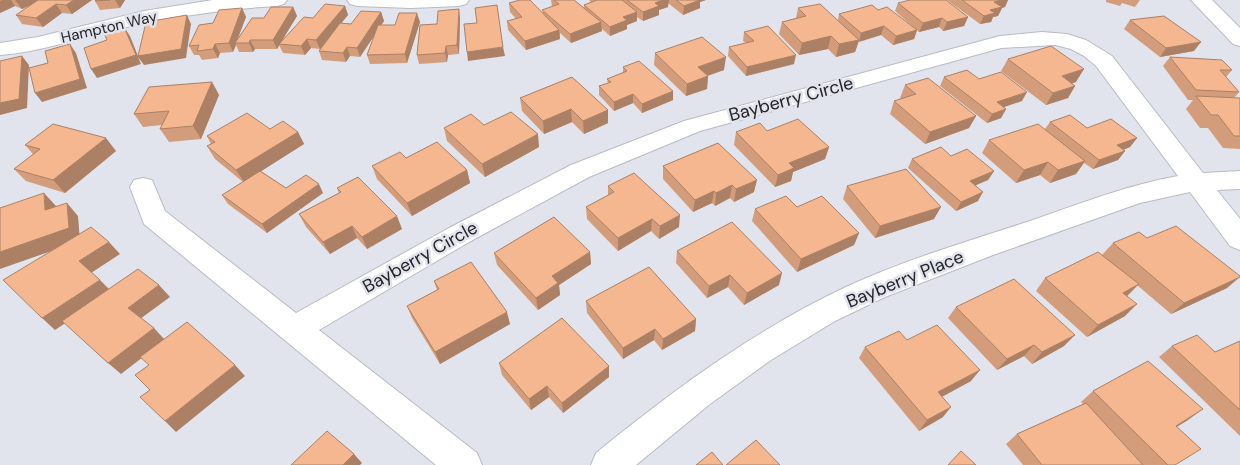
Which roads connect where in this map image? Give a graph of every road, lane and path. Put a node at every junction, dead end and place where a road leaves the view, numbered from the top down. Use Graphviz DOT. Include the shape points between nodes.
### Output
graph roads {
  1 [pos="277,0"];
  2 [pos="357,0"];
  3 [pos="458,0"];
  4 [pos="1201,0"];
  5 [pos="1240,40"];
  6 [pos="0,49"];
  7 [pos="1240,180"];
  8 [pos="1198,182"];
  9 [pos="143,187"];
  10 [pos="1240,239"];
  11 [pos="293,330"];
  12 [pos="464,465"];
  13 [pos="609,465"];
  1 -- 6 [label="street, Hampton Way" via="160,14 30,46"];
  2 -- 3 [label="street"];
  4 -- 5 [label="street"];
  7 -- 8 [label="street, Bayberry Place"];
  8 -- 10 [label="street, Bayberry Circle"];
  8 -- 11 [label="street, Bayberry Circle" via="1104,60 1089,48 1069,40 1038,38 1000,42 692,126 580,171 459,235"];
  8 -- 13 [label="street, Bayberry Place" via="1134,195 923,268 860,295 796,328 731,368 663,418"];
  9 -- 11 [label="street" via="154,217"];
  11 -- 12 [label="street"];
}
